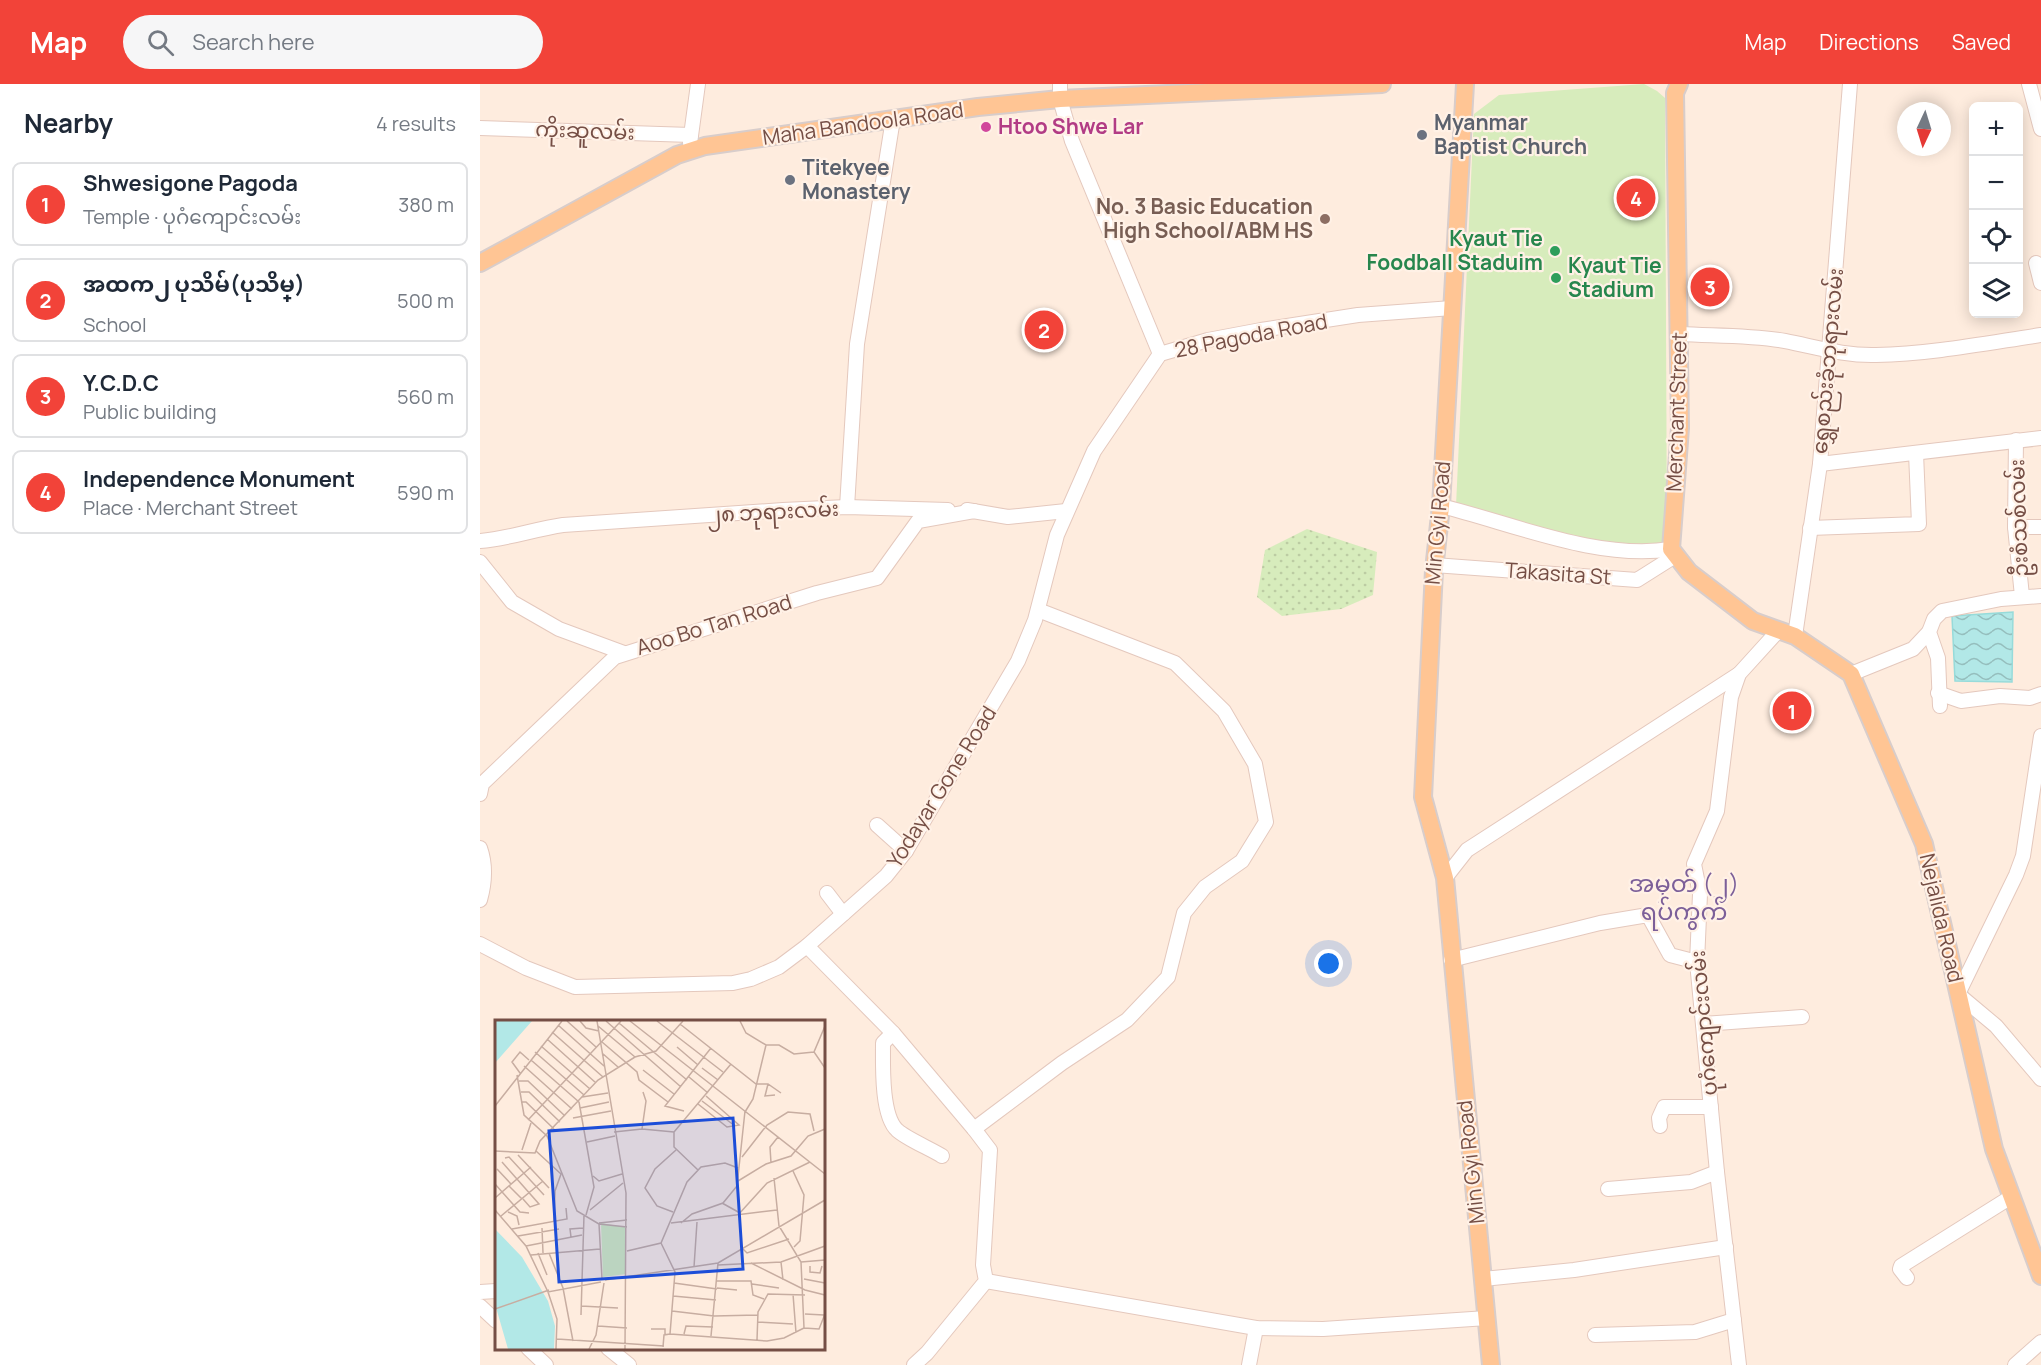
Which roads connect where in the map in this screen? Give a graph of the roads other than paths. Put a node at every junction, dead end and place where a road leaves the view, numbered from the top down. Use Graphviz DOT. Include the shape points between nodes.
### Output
graph roads {
  1 [pos="698,84"];
  2 [pos="1176,84"];
  3 [pos="1382,84"];
  4 [pos="1465,84"];
  5 [pos="1850,84"];
  6 [pos="2029,84"];
  7 [pos="1674,87"];
  8 [pos="1060,91"];
  9 [pos="893,119"];
  10 [pos="480,128"];
  11 [pos="2041,129"];
  12 [pos="690,142"];
  13 [pos="480,252"];
  14 [pos="480,263"];
  15 [pos="2036,263"];
  16 [pos="2041,283"];
  17 [pos="1452,308"];
  18 [pos="1680,334"];
  19 [pos="2041,335"];
  20 [pos="1829,352"];
  21 [pos="1161,354"];
  22 [pos="2041,438"];
  23 [pos="2016,441"];
  24 [pos="1916,453"];
  25 [pos="1820,464"];
  26 [pos="1441,506"];
  27 [pos="847,507"];
  28 [pos="974,511"];
  29 [pos="1066,511"];
  30 [pos="2015,527"];
  31 [pos="2041,527"];
  32 [pos="1810,528"];
  33 [pos="495,540"];
  34 [pos="480,541"];
  35 [pos="480,551"];
  36 [pos="1673,553"];
  37 [pos="480,562"];
  38 [pos="1434,565"];
  39 [pos="2022,596"];
  40 [pos="2041,596"];
  41 [pos="1038,610"];
  42 [pos="1778,631"];
  43 [pos="1929,632"];
  44 [pos="1795,636"];
  45 [pos="624,653"];
  46 [pos="1739,674"];
  47 [pos="1851,674"];
  48 [pos="2041,694"];
  49 [pos="2041,736"];
  50 [pos="480,794"];
  51 [pos="877,825"];
  52 [pos="480,848"];
  53 [pos="906,851"];
  54 [pos="1445,878"];
  55 [pos="827,893"];
  56 [pos="480,900"];
  57 [pos="843,914"];
  58 [pos="480,944"];
  59 [pos="807,946"];
  60 [pos="1451,960"];
  61 [pos="1697,962"];
  62 [pos="1959,994"];
  63 [pos="1802,1017"];
  64 [pos="1703,1024"];
  65 [pos="892,1034"];
  66 [pos="2041,1079"];
  67 [pos="1711,1107"];
  68 [pos="1660,1126"];
  69 [pos="974,1129"];
  70 [pos="942,1156"];
  71 [pos="1717,1172"];
  72 [pos="1608,1189"];
  73 [pos="2011,1197"];
  74 [pos="1726,1247"];
  75 [pos="2041,1276"];
  76 [pos="1907,1278"];
  77 [pos="1483,1280"];
  78 [pos="986,1281"];
  79 [pos="495,1291"];
  80 [pos="480,1292"];
  81 [pos="480,1306"];
  82 [pos="1487,1318"];
  83 [pos="495,1320"];
  84 [pos="1734,1320"];
  85 [pos="1256,1328"];
  86 [pos="1595,1335"];
  87 [pos="2041,1342"];
  88 [pos="530,1350"];
  89 [pos="611,1350"];
  90 [pos="546,1365"];
  91 [pos="629,1365"];
  92 [pos="914,1365"];
  93 [pos="1249,1365"];
  94 [pos="1491,1365"];
  95 [pos="1739,1365"];
  96 [pos="2015,1365"];
  1 -- 12 [label="street"];
  2 -- 8 [label="main road, Maha Bandoola Road"];
  3 -- 8 [label="main road, Maha Bandoola Road"];
  4 -- 17 [label="main road, Min Gyi Road"];
  5 -- 20 [label="street, ရွှေစည်းခုံဘုရားလမ်း"];
  6 -- 11 [label="street"];
  7 -- 18 [label="main road, Merchant Street"];
  8 -- 9 [label="main road, Maha Bandoola Road"];
  8 -- 12 [label="main road, Maha Bandoola Road" via="894,110"];
  8 -- 21 [label="street" via="1072,141"];
  9 -- 12 [label="main road, Maha Bandoola Road" via="720,144"];
  9 -- 27 [label="street" via="857,344"];
  10 -- 12 [label="street, ကိုးဆူလမ်း"];
  12 -- 13 [label="main road, Maha Bandoola Road" via="670,149"];
  12 -- 14 [label="main road, Maha Bandoola Road"];
  15 -- 16 [label="street"];
  17 -- 21 [label="street, 28 Pagoda Road" via="1358,315 1261,330"];
  17 -- 26 [label="main road, Min Gyi Road"];
  18 -- 20 [label="street" via="1785,341"];
  18 -- 36 [label="main road, Merchant Street" via="1680,428"];
  19 -- 20 [label="street" via="1925,352"];
  20 -- 25 [label="street, ရွှေစည်းခုံဘုရားလမ်း"];
  21 -- 29 [label="street, 28 Pagoda Road" via="1094,451"];
  22 -- 23 [label="street"];
  23 -- 24 [label="street"];
  23 -- 30 [label="street, ဦးစံသစ်လမ်း"];
  24 -- 25 [label="street"];
  24 -- 32 [label="street" via="1918,524"];
  25 -- 32 [label="street, ရွှေစည်းခုံဘုရားလမ်း"];
  26 -- 36 [label="street" via="1606,549"];
  26 -- 38 [label="main road, Min Gyi Road"];
  27 -- 28 [label="street, ၂၈ ဘုရားလမ်း"];
  27 -- 33 [label="street, ၂၈ ဘုရားလမ်း" via="563,525"];
  28 -- 29 [label="street, ၂၈ ဘုရားလမ်း" via="1008,517"];
  28 -- 45 [label="street, Aoo Bo Tan Road" via="918,521 877,578"];
  29 -- 41 [label="street, Yodayar Gone Road"];
  30 -- 31 [label="street"];
  30 -- 39 [label="street, ဦးစံသစ်လမ်း"];
  32 -- 44 [label="street, ရွှေစည်းခုံဘုရားလမ်း"];
  33 -- 34 [label="street, ၂၈ ဘုရားလမ်း"];
  33 -- 35 [label="street"];
  36 -- 38 [label="street, Takasita St" via="1637,580"];
  36 -- 42 [label="main road" via="1689,572 1753,621"];
  37 -- 45 [label="street" via="512,602 560,630"];
  38 -- 54 [label="main road, Min Gyi Road" via="1423,797"];
  39 -- 40 [label="street"];
  39 -- 43 [label="street" via="1942,611"];
  41 -- 53 [label="street, Yodayar Gone Road" via="1018,661"];
  41 -- 69 [label="street" via="1175,663 1224,711 1255,764 1266,822 1242,861 1205,887 1184,913 1168,977 1127,1020"];
  42 -- 44 [label="main road"];
  42 -- 46 [label="street, ပုဂံကျောင်းလမ်း"];
  43 -- 47 [label="street" via="1913,649"];
  43 -- 48 [label="street" via="1938,658 1939,699 2030,698"];
  44 -- 47 [label="main road"];
  45 -- 50 [label="street, Aoo Bo Tan Road" via="615,657 482,784"];
  46 -- 54 [label="street" via="1467,850"];
  46 -- 61 [label="street, ပုဂံကျောင်းလမ်း" via="1731,697 1717,811 1694,864 1700,894"];
  47 -- 62 [label="main road, Nejalida Road" via="1924,844"];
  49 -- 62 [label="street" via="2023,856"];
  51 -- 53 [label="street"];
  52 -- 56 [label="street" via="484,888"];
  53 -- 57 [label="street, Yodayar Gone Road" via="886,876"];
  54 -- 60 [label="main road, Min Gyi Road"];
  55 -- 57 [label="street"];
  57 -- 59 [label="street, Yodayar Gone Road"];
  58 -- 59 [label="street, Yodayar Gone Road" via="575,987 732,983 779,967"];
  59 -- 65 [label="street"];
  60 -- 61 [label="street" via="1648,915 1670,955"];
  60 -- 77 [label="main road, Min Gyi Road"];
  61 -- 64 [label="street, ပုဂံကျောင်းလမ်း"];
  62 -- 66 [label="street" via="1996,1026"];
  62 -- 73 [label="main road, Nejalida Road" via="1994,1149"];
  63 -- 64 [label="street"];
  64 -- 67 [label="street, ပုဂံကျောင်းလမ်း"];
  65 -- 69 [label="street"];
  65 -- 70 [label="street" via="883,1043 888,1113 896,1130"];
  67 -- 68 [label="street" via="1664,1107"];
  67 -- 71 [label="street, ပုဂံကျောင်းလမ်း"];
  69 -- 78 [label="street" via="990,1150 983,1265"];
  71 -- 72 [label="street" via="1690,1182"];
  71 -- 74 [label="street, ပုဂံကျောင်းလမ်း"];
  73 -- 75 [label="main road, Nejalida Road"];
  73 -- 76 [label="street" via="1901,1266"];
  74 -- 77 [label="street"];
  74 -- 84 [label="street, ပုဂံကျောင်းလမ်း"];
  77 -- 82 [label="main road, Min Gyi Road"];
  78 -- 85 [label="street"];
  78 -- 92 [label="street"];
  79 -- 80 [label="street"];
  81 -- 83 [label="street"];
  82 -- 85 [label="street" via="1323,1329"];
  82 -- 94 [label="main road, Min Gyi Road"];
  84 -- 86 [label="street" via="1695,1332"];
  84 -- 95 [label="street, ပုဂံကျောင်းလမ်း"];
  85 -- 93 [label="street"];
  87 -- 96 [label="street"];
  88 -- 90 [label="street"];
  89 -- 91 [label="street"];
}
